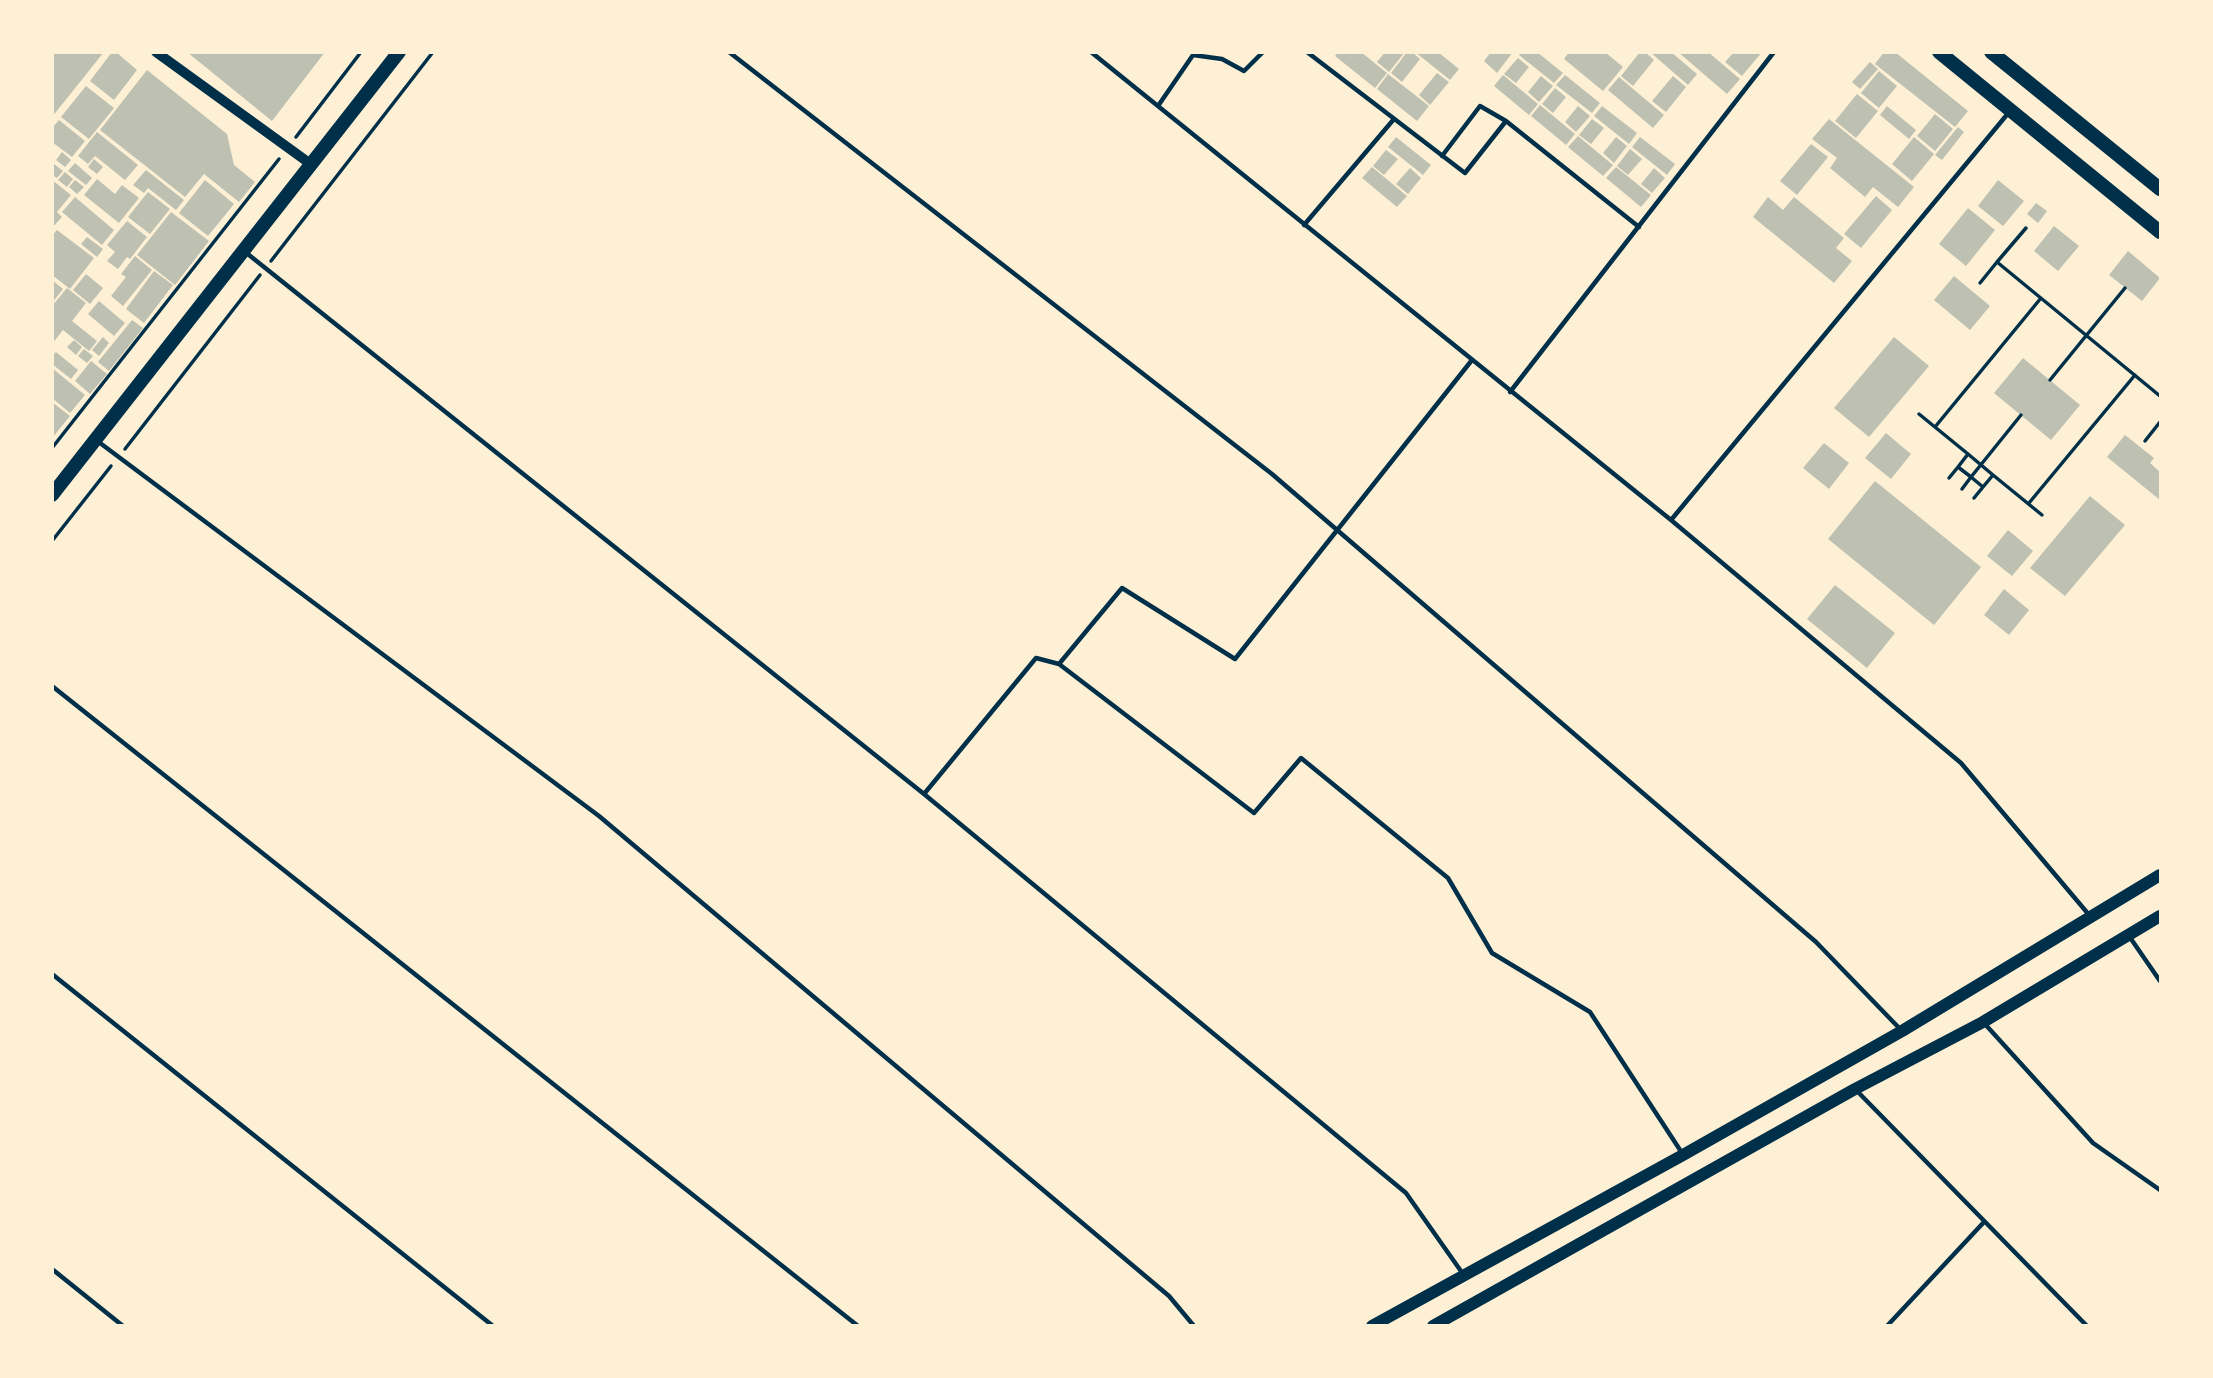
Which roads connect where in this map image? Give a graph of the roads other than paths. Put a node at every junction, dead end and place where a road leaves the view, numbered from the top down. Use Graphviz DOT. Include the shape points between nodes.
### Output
graph roads {
  1 [pos="156,52"];
  2 [pos="399,52"];
  3 [pos="729,52"];
  4 [pos="1091,52"];
  5 [pos="1263,52"];
  6 [pos="1307,52"];
  7 [pos="1774,52"];
  8 [pos="1939,52"];
  9 [pos="1991,52"];
  10 [pos="1158,106"];
  11 [pos="2011,110"];
  12 [pos="1394,119"];
  13 [pos="1506,121"];
  14 [pos="1442,156"];
  15 [pos="312,165"];
  16 [pos="2161,189"];
  17 [pos="1304,225"];
  18 [pos="1639,227"];
  19 [pos="2161,232"];
  20 [pos="244,251"];
  21 [pos="1472,360"];
  22 [pos="1510,392"];
  23 [pos="96,439"];
  24 [pos="52,495"];
  25 [pos="1671,520"];
  26 [pos="1338,532"];
  27 [pos="1059,663"];
  28 [pos="52,686"];
  29 [pos="924,794"];
  30 [pos="2161,875"];
  31 [pos="2161,916"];
  32 [pos="2090,917"];
  33 [pos="2127,935"];
  34 [pos="52,974"];
  35 [pos="2161,981"];
  36 [pos="1983,1022"];
  37 [pos="1902,1031"];
  38 [pos="1855,1088"];
  39 [pos="1683,1155"];
  40 [pos="2161,1190"];
  41 [pos="1984,1222"];
  42 [pos="52,1269"];
  43 [pos="1464,1274"];
  44 [pos="123,1325"];
  45 [pos="493,1325"];
  46 [pos="858,1325"];
  47 [pos="1194,1325"];
  48 [pos="1373,1325"];
  49 [pos="1433,1325"];
  50 [pos="1887,1325"];
  51 [pos="2087,1325"];
  1 -- 15 [label="street"];
  2 -- 15 [label="main road"];
  3 -- 26 [label="lane" via="1272,474"];
  4 -- 10 [label="lane"];
  5 -- 10 [label="lane" via="1244,71 1222,59 1193,55"];
  6 -- 12 [label="lane"];
  7 -- 18 [label="lane"];
  8 -- 11 [label="main road"];
  9 -- 16 [label="main road"];
  10 -- 17 [label="lane"];
  11 -- 19 [label="main road"];
  11 -- 25 [label="lane"];
  12 -- 14 [label="lane"];
  12 -- 17 [label="lane"];
  13 -- 14 [label="lane" via="1480,106"];
  13 -- 14 [label="lane" via="1465,173"];
  13 -- 18 [label="lane"];
  15 -- 20 [label="main road"];
  17 -- 21 [label="lane"];
  18 -- 22 [label="lane"];
  20 -- 23 [label="main road"];
  20 -- 29 [label="lane"];
  21 -- 22 [label="lane"];
  21 -- 26 [label="lane"];
  22 -- 25 [label="lane"];
  23 -- 24 [label="main road"];
  23 -- 47 [label="lane" via="599,816 1170,1296"];
  25 -- 32 [label="lane" via="1961,763"];
  26 -- 27 [label="lane" via="1236,659 1122,588"];
  26 -- 37 [label="lane" via="1816,942"];
  27 -- 29 [label="lane" via="1036,658"];
  27 -- 39 [label="lane" via="1254,813 1301,758 1448,878 1492,953 1590,1012"];
  28 -- 46 [label="lane"];
  29 -- 43 [label="lane" via="1406,1194"];
  30 -- 32 [label="main road"];
  31 -- 33 [label="main road"];
  32 -- 37 [label="main road"];
  33 -- 35 [label="lane"];
  33 -- 36 [label="main road"];
  34 -- 45 [label="lane"];
  36 -- 38 [label="main road"];
  36 -- 40 [label="lane" via="2093,1143"];
  37 -- 39 [label="main road"];
  38 -- 41 [label="lane"];
  38 -- 49 [label="main road"];
  39 -- 43 [label="main road"];
  41 -- 50 [label="lane"];
  41 -- 51 [label="lane"];
  42 -- 44 [label="lane"];
  43 -- 48 [label="main road"];
}
